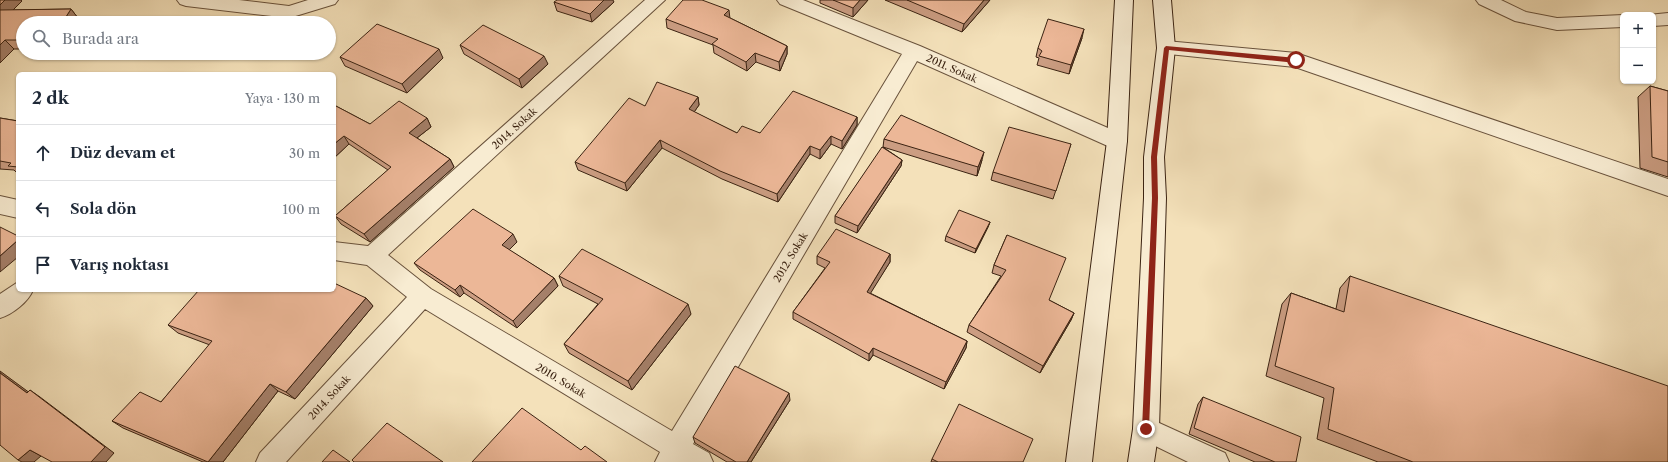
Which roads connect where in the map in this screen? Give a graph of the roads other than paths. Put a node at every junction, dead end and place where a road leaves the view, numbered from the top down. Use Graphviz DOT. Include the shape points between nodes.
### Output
graph roads {
  1 [pos="186,0"];
  2 [pos="329,0"];
  3 [pos="656,0"];
  4 [pos="786,0"];
  5 [pos="1124,0"];
  6 [pos="1162,0"];
  7 [pos="1485,0"];
  8 [pos="1668,19"];
  9 [pos="1656,20"];
  10 [pos="1620,21"];
  11 [pos="1166,48"];
  12 [pos="913,51"];
  13 [pos="1117,141"];
  14 [pos="1668,188"];
  15 [pos="0,205"];
  16 [pos="16,209"];
  17 [pos="336,251"];
  18 [pos="372,256"];
  19 [pos="20,292"];
  20 [pos="423,296"];
  21 [pos="0,308"];
  22 [pos="1146,429"];
  23 [pos="672,455"];
  24 [pos="269,462"];
  25 [pos="700,462"];
  26 [pos="1079,462"];
  27 [pos="1142,462"];
  28 [pos="1216,462"];
  1 -- 2 [label="street" via="289,12"];
  3 -- 18 [label="street, 2014. Sokak"];
  4 -- 12 [label="street, 2011. Sokak"];
  5 -- 13 [label="street"];
  6 -- 11 [label="street"];
  7 -- 10 [label="street" via="1522,17 1557,24"];
  8 -- 9 [label="street"];
  11 -- 14 [label="street" via="1296,60"];
  11 -- 22 [label="street" via="1154,157 1155,198"];
  12 -- 13 [label="street, 2011. Sokak"];
  12 -- 23 [label="street, 2012. Sokak"];
  13 -- 26 [label="street"];
  15 -- 16 [label="street"];
  17 -- 18 [label="street"];
  18 -- 20 [label="street, 2010. Sokak"];
  19 -- 21 [label="street"];
  20 -- 23 [label="street, 2010. Sokak"];
  20 -- 24 [label="street, 2014. Sokak"];
  22 -- 27 [label="street"];
  22 -- 28 [label="street"];
  23 -- 25 [label="street, 2010. Sokak"];
}
